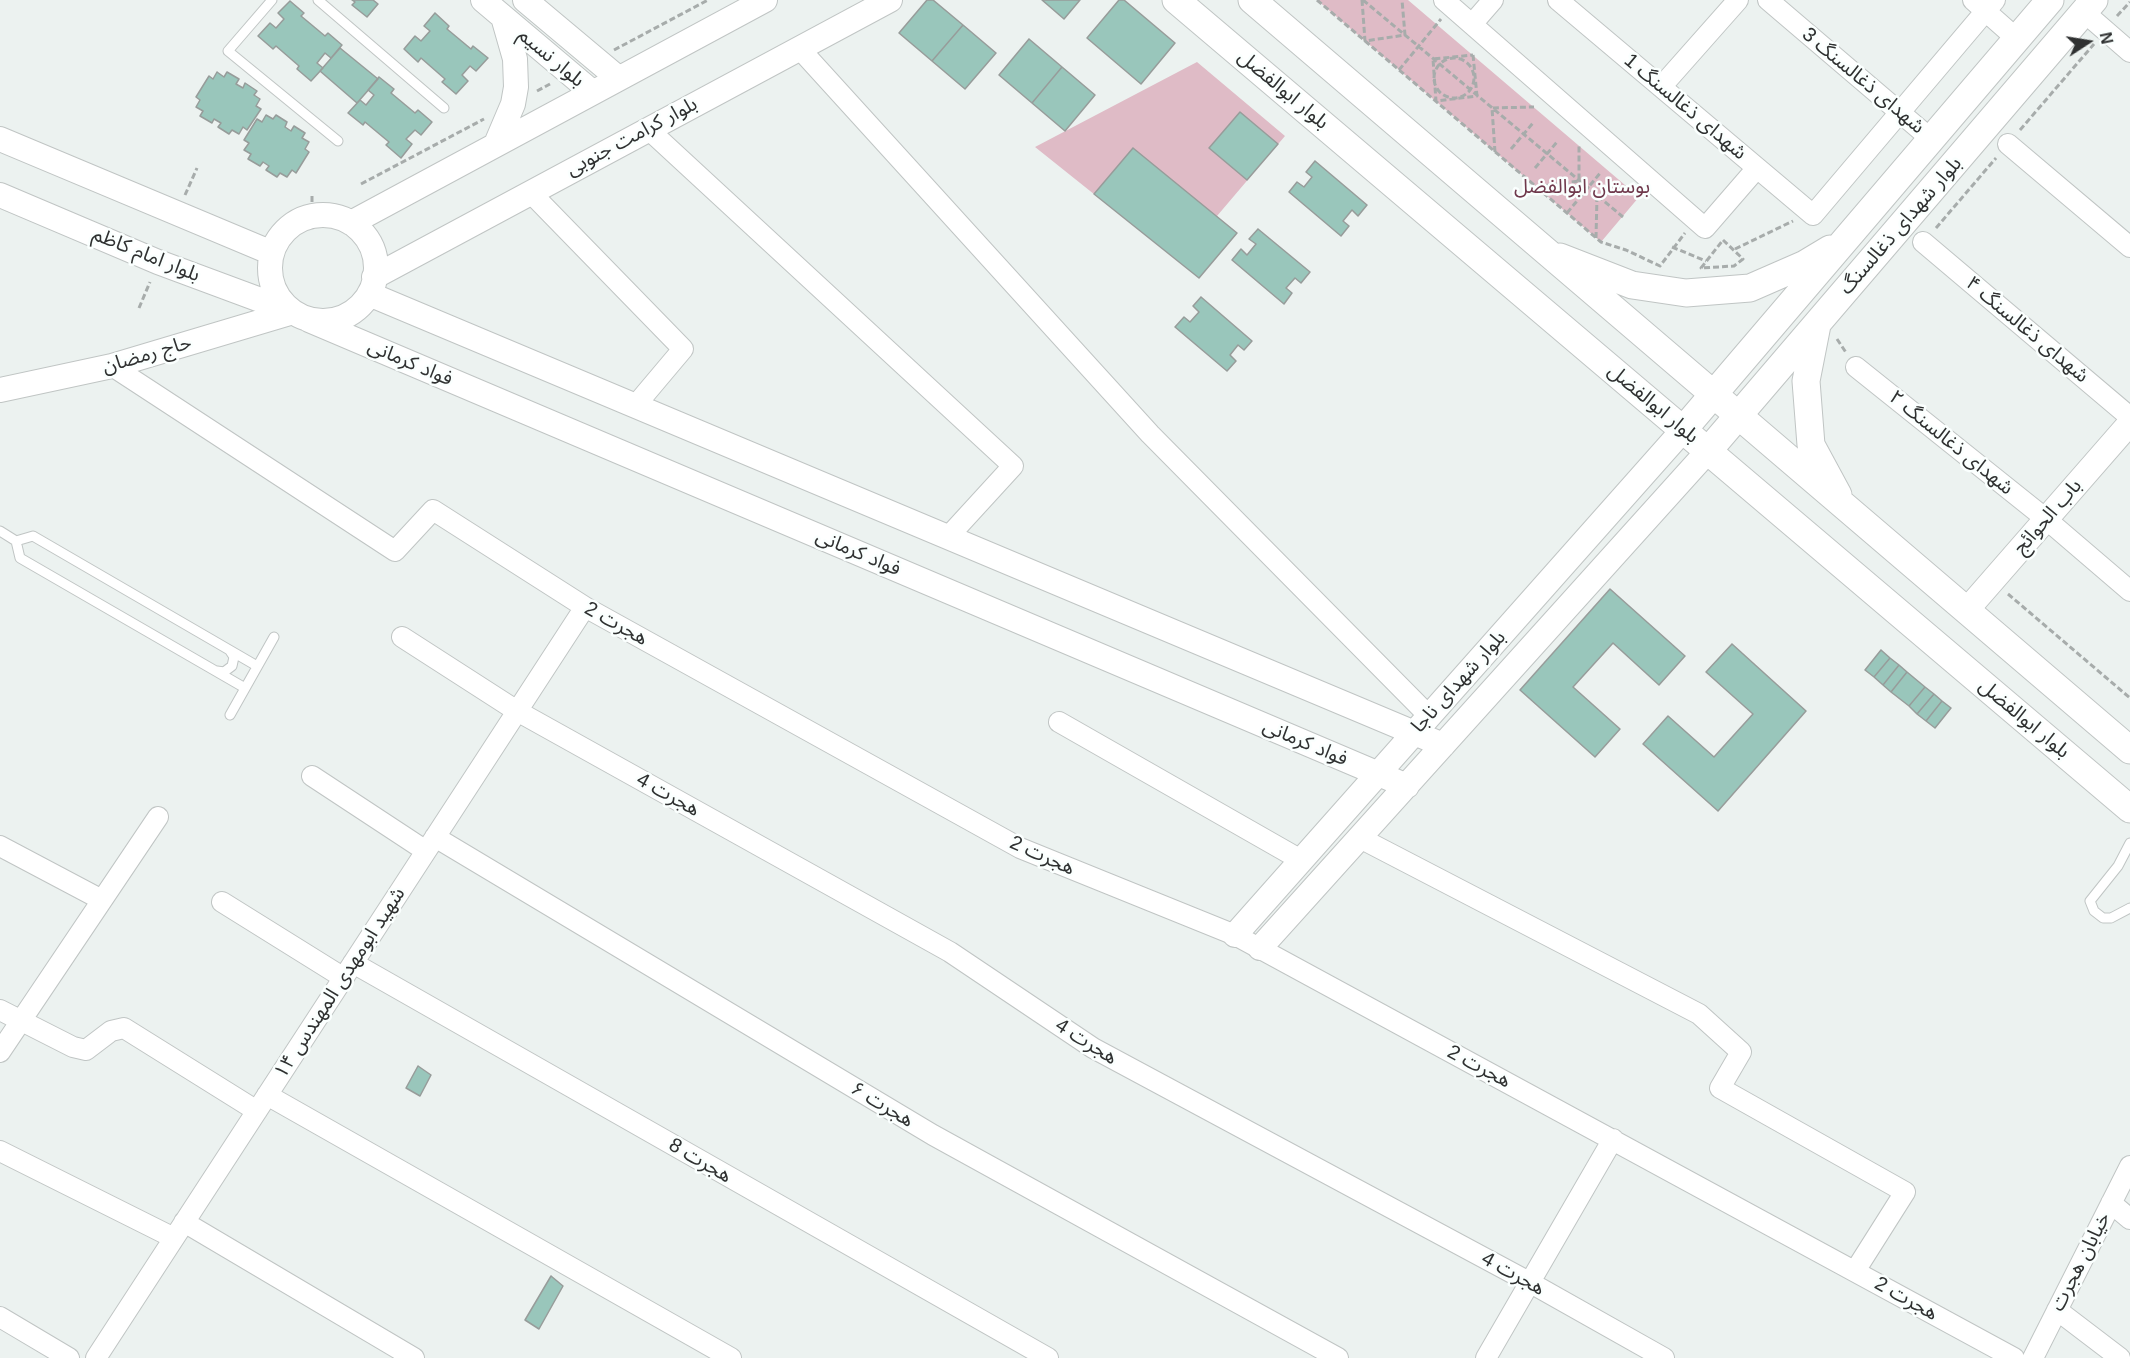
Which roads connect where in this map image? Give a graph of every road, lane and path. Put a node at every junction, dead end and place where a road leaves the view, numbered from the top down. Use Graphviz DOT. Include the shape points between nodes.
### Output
graph roads {
  1 [pos="272,0"];
  2 [pos="318,0"];
  3 [pos="483,0"];
  4 [pos="525,0"];
  5 [pos="692,0"];
  6 [pos="765,0"];
  7 [pos="890,0"];
  8 [pos="1176,0"];
  9 [pos="1317,0"];
  10 [pos="1362,0"];
  11 [pos="1402,0"];
  12 [pos="1493,0"];
  13 [pos="1558,0"];
  14 [pos="1738,0"];
  15 [pos="1768,0"];
  16 [pos="2050,0"];
  17 [pos="2130,2"];
  18 [pos="1447,3"];
  19 [pos="1984,4"];
  20 [pos="698,5"];
  21 [pos="1260,5"];
  22 [pos="2089,6"];
  23 [pos="503,17"];
  24 [pos="546,18"];
  25 [pos="1473,23"];
  26 [pos="2105,30"];
  27 [pos="1405,35"];
  28 [pos="529,39"];
  29 [pos="2017,39"];
  30 [pos="1365,41"];
  31 [pos="1418,46"];
  32 [pos="799,48"];
  33 [pos="2130,52"];
  34 [pos="1473,55"];
  35 [pos="1452,57"];
  36 [pos="1433,58"];
  37 [pos="1467,62"];
  38 [pos="1439,64"];
  39 [pos="1399,70"];
  40 [pos="1475,75"];
  41 [pos="618,78"];
  42 [pos="1434,80"];
  43 [pos="1661,87"];
  44 [pos="1470,90"];
  45 [pos="592,92"];
  46 [pos="1442,93"];
  47 [pos="1477,96"];
  48 [pos="1456,98"];
  49 [pos="1436,101"];
  50 [pos="1534,107"];
  51 [pos="444,108"];
  52 [pos="1492,108"];
  53 [pos="1900,112"];
  54 [pos="1533,123"];
  55 [pos="648,129"];
  56 [pos="1524,134"];
  57 [pos="0,139"];
  58 [pos="1931,139"];
  59 [pos="338,141"];
  60 [pos="1557,142"];
  61 [pos="496,144"];
  62 [pos="2008,144"];
  63 [pos="1579,146"];
  64 [pos="1511,149"];
  65 [pos="1495,152"];
  66 [pos="1547,154"];
  67 [pos="197,168"];
  68 [pos="1535,168"];
  69 [pos="1757,168"];
  70 [pos="1601,172"];
  71 [pos="1579,181"];
  72 [pos="1536,187"];
  73 [pos="1588,188"];
  74 [pos="1630,189"];
  75 [pos="530,192"];
  76 [pos="0,195"];
  77 [pos="1597,196"];
  78 [pos="1567,213"];
  79 [pos="178,214"];
  80 [pos="1813,214"];
  81 [pos="1623,217"];
  82 [pos="351,223"];
  83 [pos="1705,228"];
  84 [pos="1596,238"];
  85 [pos="1844,241"];
  86 [pos="1923,242"];
  87 [pos="1672,247"];
  88 [pos="2130,247"];
  89 [pos="1541,249"];
  90 [pos="1735,249"];
  91 [pos="272,253"];
  92 [pos="1706,261"];
  93 [pos="158,262"];
  94 [pos="371,286"];
  95 [pos="139,308"];
  96 [pos="301,316"];
  97 [pos="1820,321"];
  98 [pos="112,366"];
  99 [pos="1856,367"];
  100 [pos="0,390"];
  101 [pos="1713,395"];
  102 [pos="635,406"];
  103 [pos="1738,417"];
  104 [pos="2130,417"];
  105 [pos="2130,423"];
  106 [pos="1683,430"];
  107 [pos="1708,451"];
  108 [pos="1846,509"];
  109 [pos="2046,519"];
  110 [pos="0,531"];
  111 [pos="948,537"];
  112 [pos="16,541"];
  113 [pos="1992,581"];
  114 [pos="2130,591"];
  115 [pos="585,607"];
  116 [pos="1966,611"];
  117 [pos="274,636"];
  118 [pos="402,637"];
  119 [pos="228,649"];
  120 [pos="257,666"];
  121 [pos="215,670"];
  122 [pos="245,688"];
  123 [pos="2130,698"];
  124 [pos="517,711"];
  125 [pos="230,715"];
  126 [pos="1059,722"];
  127 [pos="1421,725"];
  128 [pos="1443,745"];
  129 [pos="2130,750"];
  130 [pos="1378,774"];
  131 [pos="312,776"];
  132 [pos="1407,786"];
  133 [pos="2128,809"];
  134 [pos="158,817"];
  135 [pos="1359,838"];
  136 [pos="2130,843"];
  137 [pos="431,844"];
  138 [pos="0,846"];
  139 [pos="1301,860"];
  140 [pos="102,900"];
  141 [pos="222,902"];
  142 [pos="2130,908"];
  143 [pos="1235,934"];
  144 [pos="1260,948"];
  145 [pos="348,970"];
  146 [pos="0,1010"];
  147 [pos="21,1021"];
  148 [pos="0,1052"];
  149 [pos="262,1103"];
  150 [pos="1613,1139"];
  151 [pos="0,1151"];
  152 [pos="2130,1166"];
  153 [pos="2111,1203"];
  154 [pos="2130,1219"];
  155 [pos="179,1230"];
  156 [pos="1855,1271"];
  157 [pos="1529,1282"];
  158 [pos="2057,1310"];
  159 [pos="0,1317"];
  160 [pos="100,1356"];
  161 [pos="727,1357"];
  162 [pos="69,1358"];
  163 [pos="414,1358"];
  164 [pos="1048,1358"];
  165 [pos="1338,1358"];
  166 [pos="1486,1358"];
  167 [pos="1664,1358"];
  168 [pos="2014,1358"];
  169 [pos="2033,1358"];
  170 [pos="2120,1358"];
  1 -- 59 [label="lane" via="228,51"];
  2 -- 51 [label="lane"];
  3 -- 23 [label="street, بلوار نسیم"];
  4 -- 24 [label="street, بلوار نسیم"];
  5 -- 20 [label="path"];
  6 -- 41 [label="street"];
  7 -- 32 [label="street, بلوار کرامت جنوبی"];
  8 -- 106 [label="main road, بلوار ابوالفضل"];
  9 -- 30 [label="path"];
  10 -- 27 [label="path"];
  10 -- 30 [label="path"];
  11 -- 27 [label="path"];
  12 -- 25 [label="street"];
  13 -- 43 [label="street, شهدای ذغالسنگ 1"];
  14 -- 43 [label="street"];
  15 -- 53 [label="street, شهدای ذغالسنگ 3"];
  16 -- 29 [label="main road, بلوار شهدای ذغالسنگ"];
  17 -- 26 [label="path"];
  18 -- 25 [label="street"];
  18 -- 31 [label="path"];
  19 -- 29 [label="street"];
  19 -- 53 [label="street"];
  21 -- 89 [label="main road"];
  22 -- 26 [label="street"];
  22 -- 97 [label="main road, بلوار شهدای ذغالسنگ"];
  23 -- 28 [label="street, بلوار نسیم"];
  23 -- 61 [label="street" via="515,59 516,87"];
  24 -- 28 [label="street" via="552,28 548,37 539,42"];
  24 -- 41 [label="street, بلوار نسیم"];
  25 -- 83 [label="street"];
  26 -- 33 [label="street"];
  26 -- 62 [label="path"];
  27 -- 30 [label="path"];
  27 -- 31 [label="path"];
  28 -- 45 [label="street, بلوار نسیم"];
  29 -- 58 [label="main road, بلوار شهدای ذغالسنگ"];
  30 -- 39 [label="path"];
  31 -- 36 [label="path"];
  31 -- 39 [label="path"];
  32 -- 55 [label="street, بلوار کرامت جنوبی"];
  32 -- 127 [label="street"];
  34 -- 35 [label="path"];
  34 -- 37 [label="path"];
  34 -- 40 [label="path"];
  35 -- 36 [label="path"];
  35 -- 37 [label="path"];
  35 -- 38 [label="path"];
  36 -- 38 [label="path"];
  36 -- 42 [label="path"];
  37 -- 40 [label="path"];
  38 -- 42 [label="path"];
  38 -- 44 [label="path"];
  39 -- 49 [label="path"];
  40 -- 44 [label="path"];
  40 -- 47 [label="path"];
  41 -- 45 [label="street"];
  42 -- 46 [label="path"];
  42 -- 49 [label="path"];
  43 -- 69 [label="street, شهدای ذغالسنگ 1"];
  44 -- 47 [label="path"];
  44 -- 48 [label="path"];
  45 -- 61 [label="street"];
  46 -- 48 [label="path"];
  46 -- 49 [label="path"];
  47 -- 48 [label="path"];
  47 -- 52 [label="path"];
  48 -- 49 [label="path"];
  49 -- 65 [label="path"];
  50 -- 52 [label="path"];
  52 -- 56 [label="path"];
  52 -- 65 [label="path"];
  53 -- 58 [label="street, شهدای ذغالسنگ 3"];
  53 -- 80 [label="street"];
  54 -- 56 [label="path"];
  55 -- 75 [label="street, بلوار کرامت جنوبی"];
  55 -- 111 [label="street" via="1013,466"];
  56 -- 64 [label="path"];
  56 -- 66 [label="path"];
  57 -- 79 [label="street"];
  58 -- 85 [label="main road, بلوار شهدای ذغالسنگ"];
  60 -- 66 [label="path"];
  61 -- 82 [label="street"];
  62 -- 86 [label="path"];
  62 -- 88 [label="street"];
  63 -- 71 [label="path"];
  65 -- 72 [label="path"];
  66 -- 68 [label="path"];
  66 -- 71 [label="path"];
  67 -- 79 [label="path"];
  69 -- 80 [label="street, شهدای ذغالسنگ 1"];
  69 -- 83 [label="street"];
  70 -- 73 [label="path"];
  71 -- 72 [label="path"];
  71 -- 73 [label="path"];
  72 -- 78 [label="path"];
  73 -- 77 [label="path"];
  73 -- 78 [label="path"];
  74 -- 77 [label="path"];
  75 -- 94 [label="street, بلوار کرامت جنوبی"];
  75 -- 102 [label="street" via="683,350"];
  76 -- 93 [label="street, بلوار امام کاظم"];
  77 -- 81 [label="path"];
  77 -- 84 [label="path"];
  78 -- 84 [label="path"];
  79 -- 91 [label="street"];
  80 -- 90 [label="path"];
  82 -- 91 [label="street" via="312,214 283,233"];
  82 -- 94 [label="street" via="373,252"];
  83 -- 87 [label="path" via="1688,230"];
  84 -- 87 [label="path" via="1660,266"];
  85 -- 89 [label="main road" via="1805,264 1750,288 1686,293 1632,285"];
  85 -- 101 [label="main road, بلوار شهدای ذغالسنگ"];
  86 -- 104 [label="street, شهدای ذغالسنگ ۴"];
  87 -- 92 [label="path"];
  89 -- 101 [label="main road"];
  90 -- 92 [label="path" via="1723,240"];
  90 -- 92 [label="path" via="1743,259 1734,266 1701,267"];
  91 -- 96 [label="street" via="273,286 284,305"];
  93 -- 95 [label="path"];
  93 -- 96 [label="street, بلوار امام کاظم"];
  94 -- 96 [label="street" via="362,304 343,317 320,321"];
  94 -- 102 [label="street"];
  96 -- 98 [label="street, حاج رمضان"];
  96 -- 130 [label="street, فواد کرمانی"];
  97 -- 99 [label="path"];
  97 -- 103 [label="main road, بلوار شهدای ذغالسنگ"];
  97 -- 108 [label="main road" via="1806,381 1811,445"];
  98 -- 100 [label="street, حاج رمضان"];
  98 -- 115 [label="street, هجرت 2" via="395,551 433,510"];
  99 -- 109 [label="street, شهدای ذغالسنگ ۲"];
  101 -- 103 [label="main road"];
  101 -- 106 [label="main road, بلوار شهدای ذغالسنگ"];
  102 -- 111 [label="street"];
  103 -- 107 [label="main road, بلوار شهدای ذغالسنگ"];
  103 -- 108 [label="main road"];
  105 -- 109 [label="street, باب الحوائج"];
  106 -- 107 [label="main road, بلوار ابوالفضل"];
  106 -- 127 [label="street, بلوار شهدای ناجا"];
  107 -- 128 [label="street, بلوار شهدای ناجا"];
  107 -- 133 [label="main road, بلوار ابوالفضل"];
  108 -- 116 [label="main road"];
  109 -- 113 [label="street, باب الحوائج"];
  109 -- 114 [label="street, شهدای ذغالسنگ ۲"];
  110 -- 112 [label="lane"];
  111 -- 127 [label="street"];
  112 -- 119 [label="lane" via="33,536"];
  112 -- 121 [label="lane" via="20,558"];
  113 -- 116 [label="street, باب الحوائج"];
  113 -- 123 [label="path"];
  115 -- 124 [label="street, شهید ابومهدی المهندس ۱۴"];
  115 -- 143 [label="street, هجرت 2" via="1020,848"];
  116 -- 129 [label="main road"];
  117 -- 120 [label="lane"];
  118 -- 124 [label="street, هجرت 4"];
  119 -- 120 [label="lane"];
  119 -- 121 [label="lane" via="234,657 232,666 224,672"];
  120 -- 122 [label="lane"];
  121 -- 122 [label="lane"];
  122 -- 125 [label="lane"];
  124 -- 137 [label="street, شهید ابومهدی المهندس ۱۴"];
  124 -- 157 [label="street, هجرت 4" via="950,952 1094,1048"];
  126 -- 139 [label="street"];
  127 -- 128 [label="street"];
  127 -- 130 [label="street, بلوار شهدای ناجا"];
  128 -- 132 [label="street, بلوار شهدای ناجا"];
  130 -- 132 [label="street, فواد کرمانی"];
  130 -- 139 [label="street, بلوار شهدای ناجا"];
  131 -- 137 [label="street, هجرت ۶"];
  132 -- 135 [label="street, بلوار شهدای ناجا"];
  134 -- 140 [label="street"];
  135 -- 144 [label="street, بلوار شهدای ناجا"];
  135 -- 156 [label="street" via="1698,1014 1741,1052 1720,1088 1905,1191"];
  136 -- 142 [label="lane" via="2118,866 2090,901 2103,918"];
  137 -- 145 [label="street, شهید ابومهدی المهندس ۱۴"];
  137 -- 165 [label="street, هجرت ۶" via="933,1135"];
  138 -- 140 [label="street"];
  139 -- 143 [label="street, بلوار شهدای ناجا"];
  140 -- 147 [label="street"];
  141 -- 145 [label="street, هجرت 8"];
  143 -- 144 [label="street, هجرت 2"];
  144 -- 150 [label="street, هجرت 2"];
  145 -- 149 [label="street, شهید ابومهدی المهندس ۱۴"];
  145 -- 164 [label="street, هجرت 8"];
  146 -- 147 [label="street"];
  147 -- 148 [label="street"];
  147 -- 149 [label="street" via="86,1050 111,1031 124,1028"];
  149 -- 155 [label="street, شهید ابومهدی المهندس ۱۴"];
  149 -- 161 [label="street"];
  150 -- 156 [label="street, هجرت 2"];
  150 -- 157 [label="street"];
  151 -- 155 [label="street"];
  152 -- 153 [label="street, خیابان هجرت"];
  153 -- 154 [label="street"];
  153 -- 158 [label="street, خیابان هجرت"];
  155 -- 160 [label="street, شهید ابومهدی المهندس ۱۴"];
  155 -- 163 [label="street"];
  156 -- 168 [label="street, هجرت 2"];
  157 -- 166 [label="street"];
  157 -- 167 [label="street, هجرت 4"];
  158 -- 169 [label="street, خیابان هجرت"];
  158 -- 170 [label="street"];
  159 -- 162 [label="street"];
}
